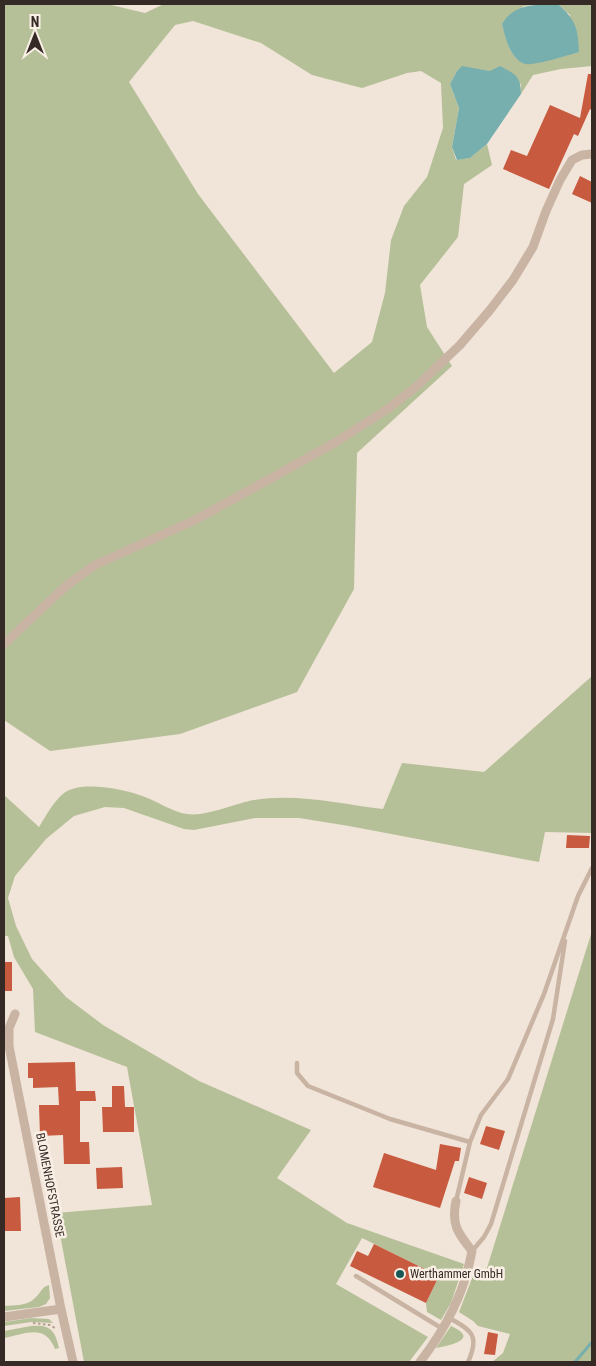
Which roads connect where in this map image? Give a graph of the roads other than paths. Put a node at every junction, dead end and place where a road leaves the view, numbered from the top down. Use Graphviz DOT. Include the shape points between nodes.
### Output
graph roads {
  1 [pos="592,154"];
  2 [pos="4,644"];
  3 [pos="592,868"];
  4 [pos="566,930"];
  5 [pos="15,1014"];
  6 [pos="296,1063"];
  7 [pos="470,1142"];
  8 [pos="456,1201"];
  9 [pos="472,1251"];
  10 [pos="356,1276"];
  11 [pos="61,1309"];
  12 [pos="4,1317"];
  13 [pos="449,1318"];
  14 [pos="443,1329"];
  15 [pos="73,1362"];
  16 [pos="420,1362"];
  17 [pos="468,1362"];
  1 -- 2 [label="street" via="572,160 513,280 460,344 417,386 343,438 276,476 195,520 95,565 67,585"];
  3 -- 4 [label="lane"];
  4 -- 7 [label="lane" via="544,994 508,1079 481,1115"];
  4 -- 9 [label="lane" via="553,1019 491,1224"];
  5 -- 11 [label="street, BLOMENHOFSTRASSE" via="9,1028 9,1046"];
  6 -- 7 [label="lane" via="296,1073 308,1086 390,1119"];
  7 -- 8 [label="lane"];
  8 -- 9 [label="street" via="454,1222"];
  9 -- 13 [label="street" via="468,1275"];
  10 -- 14 [label="lane"];
  11 -- 12 [label="street"];
  11 -- 15 [label="street, BLOMENHOFSTRASSE"];
  13 -- 14 [label="street"];
  13 -- 17 [label="lane" via="473,1334 473,1350"];
  14 -- 16 [label="street"];
}
